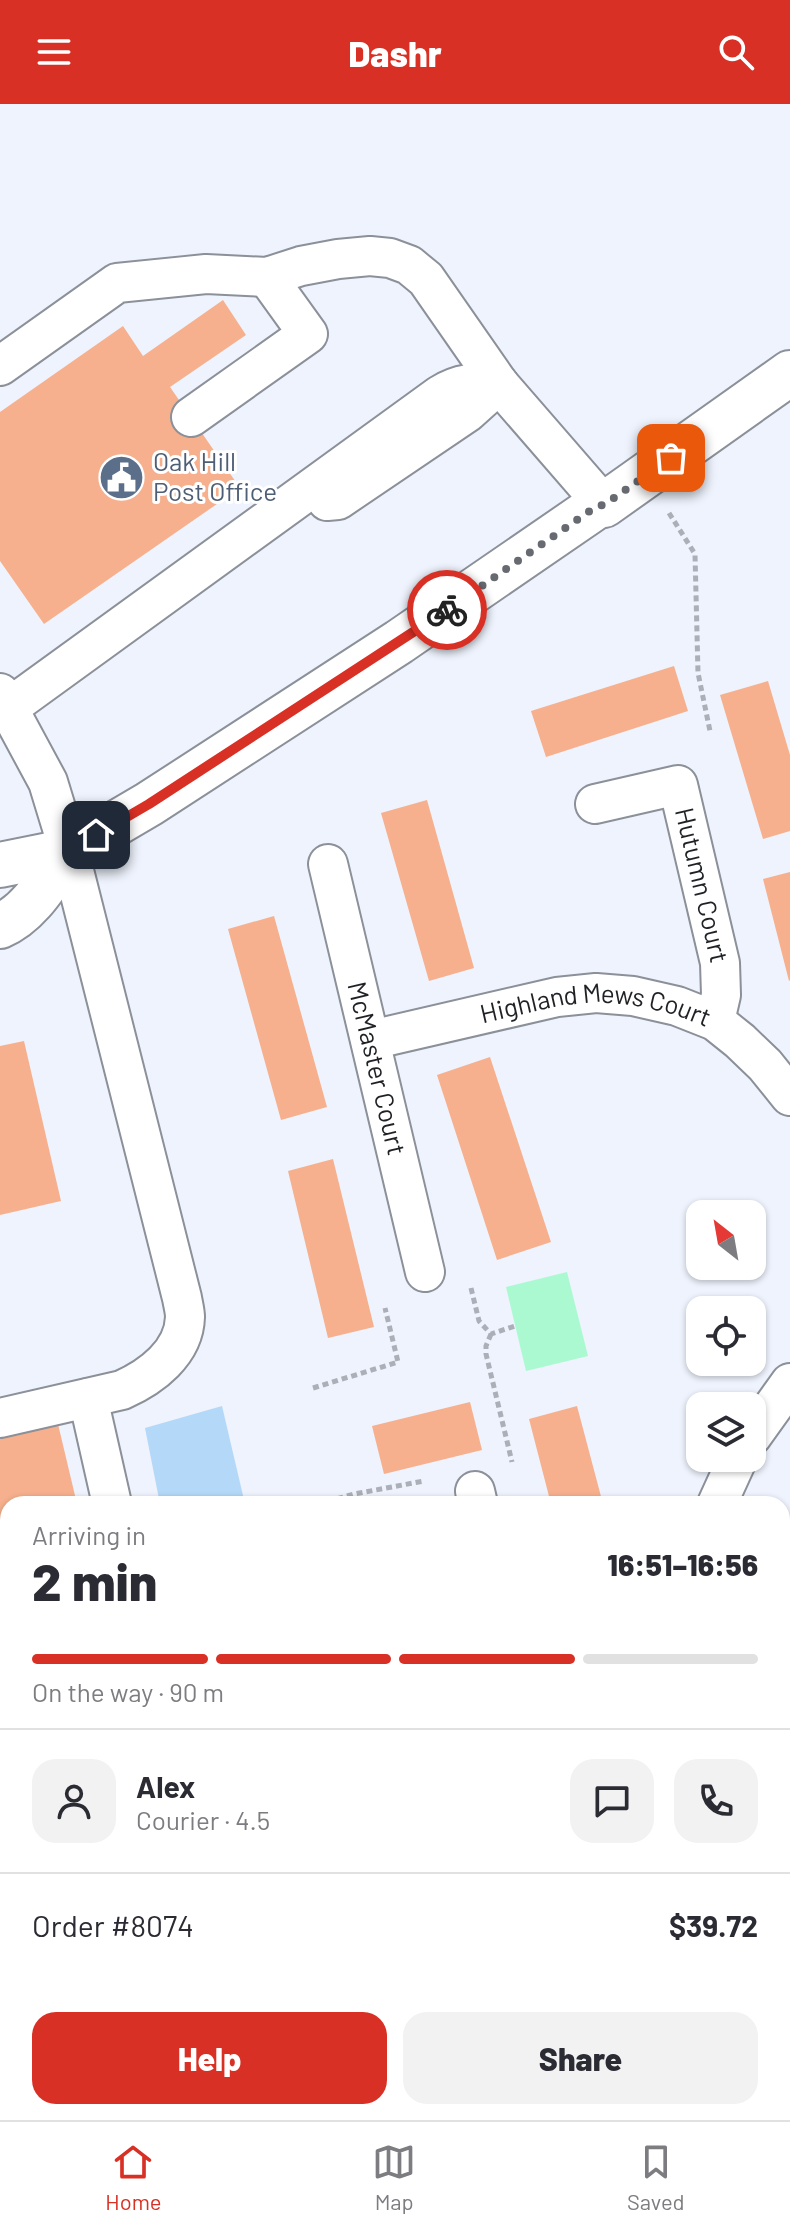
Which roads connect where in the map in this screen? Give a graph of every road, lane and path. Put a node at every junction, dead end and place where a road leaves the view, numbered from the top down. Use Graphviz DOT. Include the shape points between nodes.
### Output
graph roads {
  1 [pos="267,277"];
  2 [pos="0,366"];
  3 [pos="790,373"];
  4 [pos="499,384"];
  5 [pos="191,417"];
  6 [pos="604,505"];
  7 [pos="669,513"];
  8 [pos="3,705"];
  9 [pos="710,731"];
  10 [pos="595,804"];
  11 [pos="69,851"];
  12 [pos="328,864"];
  13 [pos="0,865"];
  14 [pos="0,926"];
  15 [pos="715,1021"];
  16 [pos="371,1040"];
  17 [pos="790,1096"];
  18 [pos="425,1272"];
  19 [pos="471,1288"];
  20 [pos="385,1308"];
  21 [pos="515,1326"];
  22 [pos="491,1334"];
  23 [pos="790,1383"];
  24 [pos="313,1388"];
  25 [pos="88,1398"];
  26 [pos="766,1416"];
  27 [pos="0,1418"];
  28 [pos="512,1462"];
  29 [pos="732,1472"];
  30 [pos="424,1481"];
  31 [pos="110,1496"];
  32 [pos="347,1496"];
  33 [pos="721,1496"];
  1 -- 2 [label="street" via="206,274 117,283"];
  1 -- 4 [label="street" via="370,256 409,265 426,279"];
  1 -- 5 [label="street" via="308,334"];
  3 -- 6 [label="main road"];
  4 -- 6 [label="street"];
  4 -- 8 [label="street" via="468,412 338,500 289,504"];
  6 -- 11 [label="main road" via="360,668"];
  7 -- 9 [label="path" via="695,554 698,673"];
  8 -- 11 [label="street" via="48,782"];
  10 -- 15 [label="street, Hutumn Court" via="678,785 720,963"];
  11 -- 13 [label="main road"];
  11 -- 14 [label="main road" via="30,904"];
  11 -- 25 [label="street" via="185,1318 173,1353 155,1371 122,1390"];
  12 -- 16 [label="street, McMaster Court"];
  15 -- 16 [label="street, Highland Mews Court" via="677,1006 596,993 545,999"];
  15 -- 17 [label="street, Highland Mews Court" via="765,1065"];
  16 -- 18 [label="street, McMaster Court"];
  19 -- 22 [label="path" via="479,1321"];
  20 -- 24 [label="path" via="398,1362"];
  21 -- 22 [label="path"];
  22 -- 28 [label="path" via="486,1354"];
  23 -- 26 [label="street"];
  25 -- 27 [label="street"];
  25 -- 31 [label="street"];
  29 -- 33 [label="street"];
  30 -- 32 [label="path"];
}
